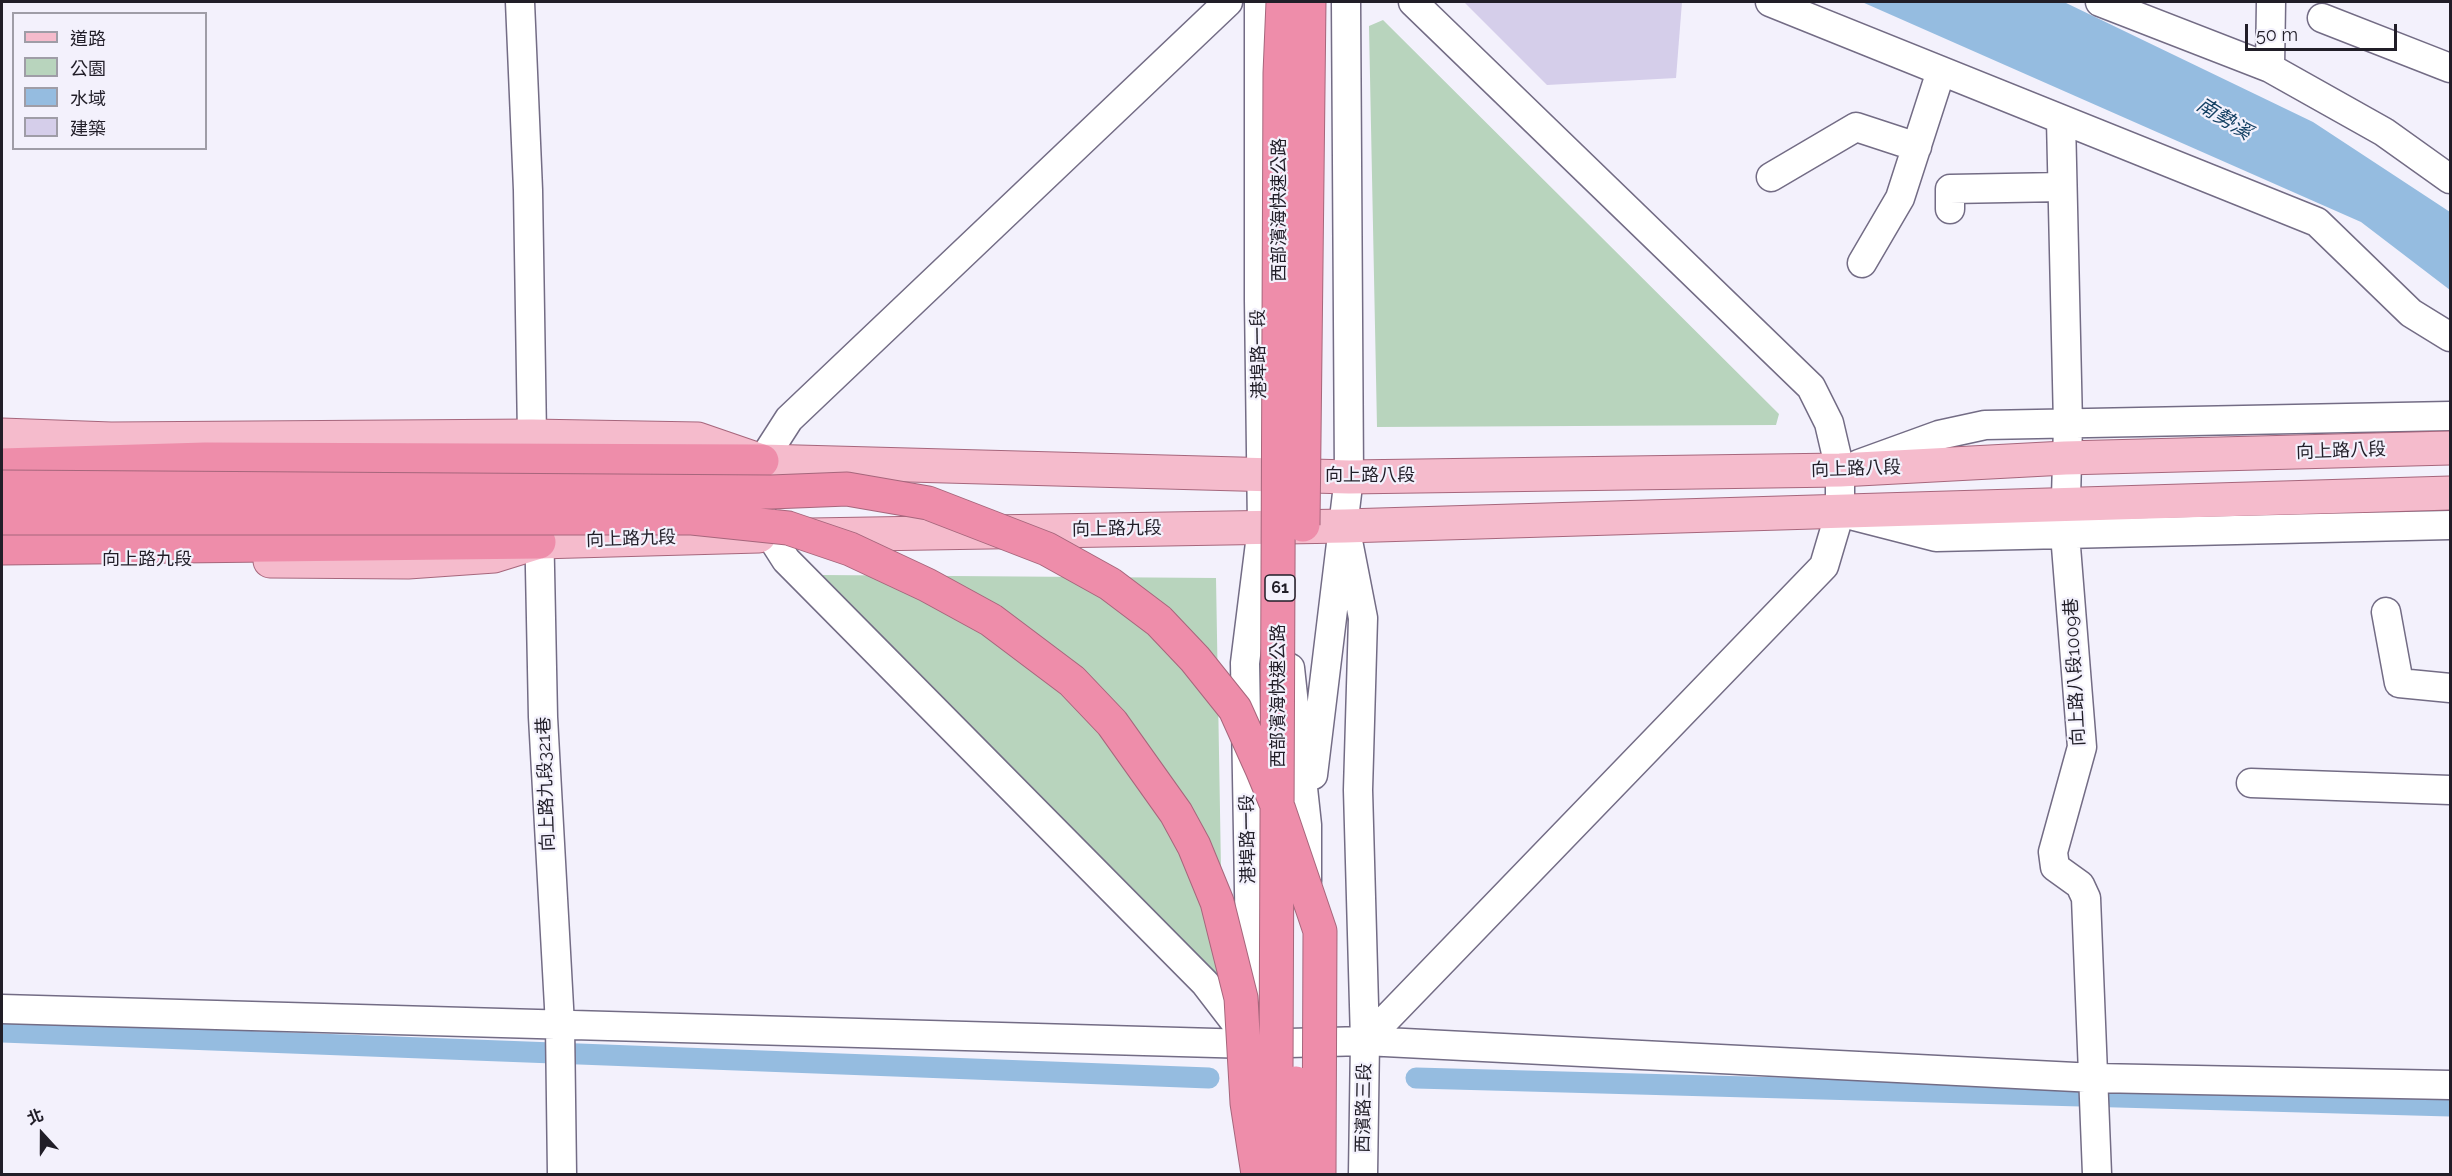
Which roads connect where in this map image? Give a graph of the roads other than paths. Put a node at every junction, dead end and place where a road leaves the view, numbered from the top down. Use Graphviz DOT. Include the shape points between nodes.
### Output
graph roads {
  1 [pos="520,2"];
  2 [pos="1228,2"];
  3 [pos="1259,2"];
  4 [pos="1283,2"];
  5 [pos="1309,2"];
  6 [pos="1346,2"];
  7 [pos="1413,2"];
  8 [pos="1770,2"];
  9 [pos="2100,2"];
  10 [pos="2271,2"];
  11 [pos="2322,18"];
  12 [pos="2270,68"];
  13 [pos="2451,68"];
  14 [pos="1941,71"];
  15 [pos="2061,120"];
  16 [pos="1917,147"];
  17 [pos="1771,177"];
  18 [pos="2451,179"];
  19 [pos="2062,187"];
  20 [pos="1950,209"];
  21 [pos="1862,263"];
  22 [pos="2451,337"];
  23 [pos="2451,416"];
  24 [pos="2068,425"];
  25 [pos="2,435"];
  26 [pos="2451,448"];
  27 [pos="535,449"];
  28 [pos="2065,458"];
  29 [pos="762,461"];
  30 [pos="2,465"];
  31 [pos="1840,470"];
  32 [pos="1261,475"];
  33 [pos="1350,477"];
  34 [pos="2,487"];
  35 [pos="2451,493"];
  36 [pos="401,499"];
  37 [pos="2,501"];
  38 [pos="539,502"];
  39 [pos="1840,512"];
  40 [pos="2,518"];
  41 [pos="2065,519"];
  42 [pos="2451,525"];
  43 [pos="1345,526"];
  44 [pos="1262,527"];
  45 [pos="770,535"];
  46 [pos="539,542"];
  47 [pos="2,548"];
  48 [pos="2,562"];
  49 [pos="2386,612"];
  50 [pos="2451,688"];
  51 [pos="2251,783"];
  52 [pos="2451,789"];
  53 [pos="1307,825"];
  54 [pos="2,1009"];
  55 [pos="560,1025"];
  56 [pos="1365,1041"];
  57 [pos="1308,1043"];
  58 [pos="1251,1044"];
  59 [pos="2451,1085"];
  60 [pos="2095,1091"];
  61 [pos="562,1174"];
  62 [pos="1251,1174"];
  63 [pos="1258,1174"];
  64 [pos="1268,1174"];
  65 [pos="1294,1174"];
  66 [pos="1307,1174"];
  67 [pos="1319,1174"];
  68 [pos="1364,1174"];
  69 [pos="2097,1174"];
  1 -- 27 [label="street, 向上路九段321巷"];
  2 -- 29 [label="street" via="789,420"];
  3 -- 32 [label="street, 港埠路一段"];
  4 -- 64 [label="highway, 西部濱海快速公路 / 61, bridge" via="1276,1061"];
  5 -- 65 [label="highway, 西部濱海快速公路 / 61, bridge"];
  6 -- 33 [label="street, 港埠路一段"];
  7 -- 31 [label="street" via="1811,387 1829,423"];
  8 -- 14 [label="street"];
  9 -- 12 [label="street"];
  10 -- 12 [label="street"];
  11 -- 13 [label="street"];
  12 -- 18 [label="street" via="2384,132"];
  14 -- 15 [label="street"];
  14 -- 16 [label="street"];
  15 -- 19 [label="street, 向上路八段1009巷"];
  15 -- 22 [label="street" via="2317,222 2411,313"];
  16 -- 17 [label="street" via="1856,127"];
  16 -- 21 [label="street" via="1900,198"];
  19 -- 20 [label="street" via="1950,189"];
  19 -- 24 [label="street, 向上路八段1009巷"];
  23 -- 24 [label="street"];
  24 -- 28 [label="street, 向上路八段1009巷"];
  24 -- 31 [label="street" via="1985,425 1939,435"];
  25 -- 27 [label="main road"];
  26 -- 28 [label="main road, 向上路八段"];
  27 -- 29 [label="highway"];
  27 -- 30 [label="highway"];
  27 -- 38 [label="street, 向上路九段321巷"];
  28 -- 31 [label="main road, 向上路八段"];
  28 -- 41 [label="street, 向上路八段1009巷"];
  29 -- 32 [label="main road"];
  29 -- 38 [label="main road" via="701,484"];
  29 -- 45 [label="street" via="754,495"];
  31 -- 33 [label="main road, 向上路八段"];
  31 -- 39 [label="street"];
  32 -- 33 [label="main road, 向上路八段"];
  32 -- 44 [label="street, 港埠路一段"];
  33 -- 43 [label="street, 港埠路一段"];
  34 -- 67 [label="highway, bridge" via="771,492 847,489 928,503 1047,549 1110,584 1166,628 1235,709 1262,769 1320,931"];
  35 -- 41 [label="main road"];
  36 -- 37 [label="main road"];
  36 -- 38 [label="main road"];
  36 -- 46 [label="main road"];
  38 -- 46 [label="street, 向上路九段321巷"];
  39 -- 41 [label="main road"];
  39 -- 43 [label="main road"];
  39 -- 56 [label="street" via="1824,566"];
  40 -- 63 [label="highway, bridge" via="692,518 788,528 849,549 927,585 992,620 1072,681 1112,723 1176,813 1217,902 1241,998 1247,1103"];
  41 -- 42 [label="street"];
  41 -- 60 [label="street, 向上路八段1009巷" via="2082,747 2053,852 2055,867 2080,885 2086,898"];
  43 -- 44 [label="main road"];
  43 -- 53 [label="street, 港埠路一段"];
  43 -- 56 [label="street, 港埠路一段" via="1363,618 1358,790"];
  44 -- 45 [label="main road, 向上路九段"];
  44 -- 53 [label="street, 港埠路一段" via="1290,669"];
  44 -- 58 [label="street, 港埠路一段" via="1245,663"];
  45 -- 46 [label="main road, 向上路九段"];
  45 -- 58 [label="street" via="786,560 1205,983"];
  46 -- 47 [label="highway"];
  46 -- 48 [label="main road, 向上路九段" via="494,556 408,562"];
  46 -- 55 [label="street, 向上路九段321巷" via="545,764"];
  49 -- 50 [label="street" via="2399,683"];
  51 -- 52 [label="street"];
  53 -- 57 [label="street, 港埠路一段"];
  54 -- 55 [label="street"];
  55 -- 58 [label="street"];
  55 -- 61 [label="street, 向上路九段321巷"];
  56 -- 57 [label="street"];
  56 -- 60 [label="street"];
  56 -- 68 [label="street, 西濱路三段"];
  57 -- 58 [label="street"];
  57 -- 66 [label="street"];
  58 -- 62 [label="street"];
  59 -- 60 [label="street"];
  60 -- 69 [label="street, 向上路八段1009巷"];
}
